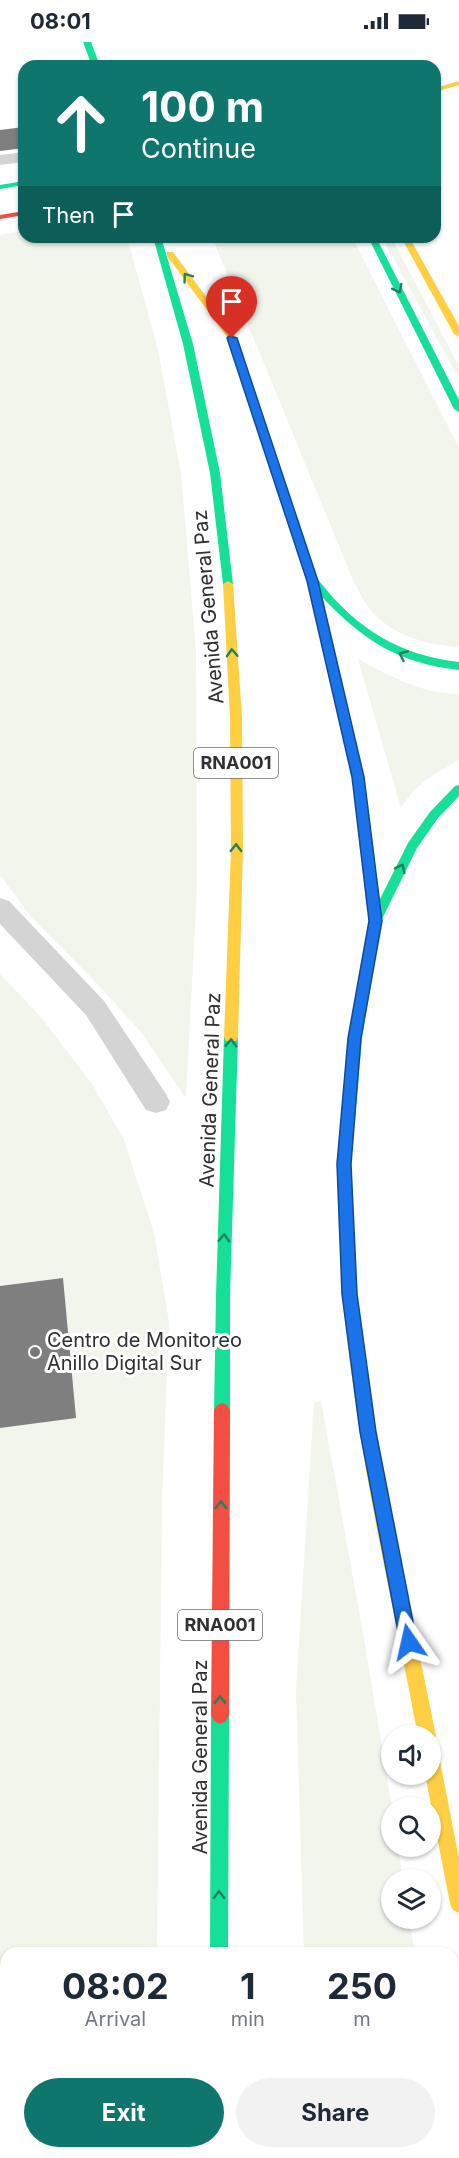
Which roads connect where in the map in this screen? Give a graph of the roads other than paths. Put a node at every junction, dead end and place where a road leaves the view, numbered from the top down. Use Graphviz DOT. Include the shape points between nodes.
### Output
graph roads {
  1 [pos="87,42"];
  2 [pos="94,60"];
  3 [pos="459,83"];
  4 [pos="441,88"];
  5 [pos="18,158"];
  6 [pos="0,160"];
  7 [pos="18,184"];
  8 [pos="0,187"];
  9 [pos="18,214"];
  10 [pos="0,217"];
  11 [pos="159,243"];
  12 [pos="161,243"];
  13 [pos="375,243"];
  14 [pos="408,243"];
  15 [pos="459,334"];
  16 [pos="459,409"];
  17 [pos="313,581"];
  18 [pos="459,666"];
  19 [pos="459,789"];
  20 [pos="0,908"];
  21 [pos="375,921"];
  22 [pos="156,1102"];
  23 [pos="425,1725"];
  24 [pos="436,1785"];
  25 [pos="459,1904"];
  26 [pos="219,1947"];
  1 -- 2 [label="main road"];
  3 -- 4 [label="main road"];
  5 -- 6 [label="lane"];
  7 -- 8 [label="main road"];
  9 -- 10 [label="main road"];
  26 -- 11 [label="main road, Avenida General Paz / RNA001, one-way" via="223,1296 237,849 236,718 229,591 215,473 188,344"];
  17 -- 12 [label="main road, one-way" via="232,338"];
  13 -- 16 [label="main road, one-way"];
  14 -- 15 [label="main road"];
  18 -- 17 [label="main road, one-way" via="436,666 378,642"];
  17 -- 21 [label="main road" via="358,777"];
  21 -- 19 [label="main road, one-way" via="412,846"];
  20 -- 22 [label="lane" via="95,1008"];
  21 -- 23 [label="main road" via="355,1038 344,1164 350,1294 368,1432"];
  24 -- 25 [label="main road"];
}
